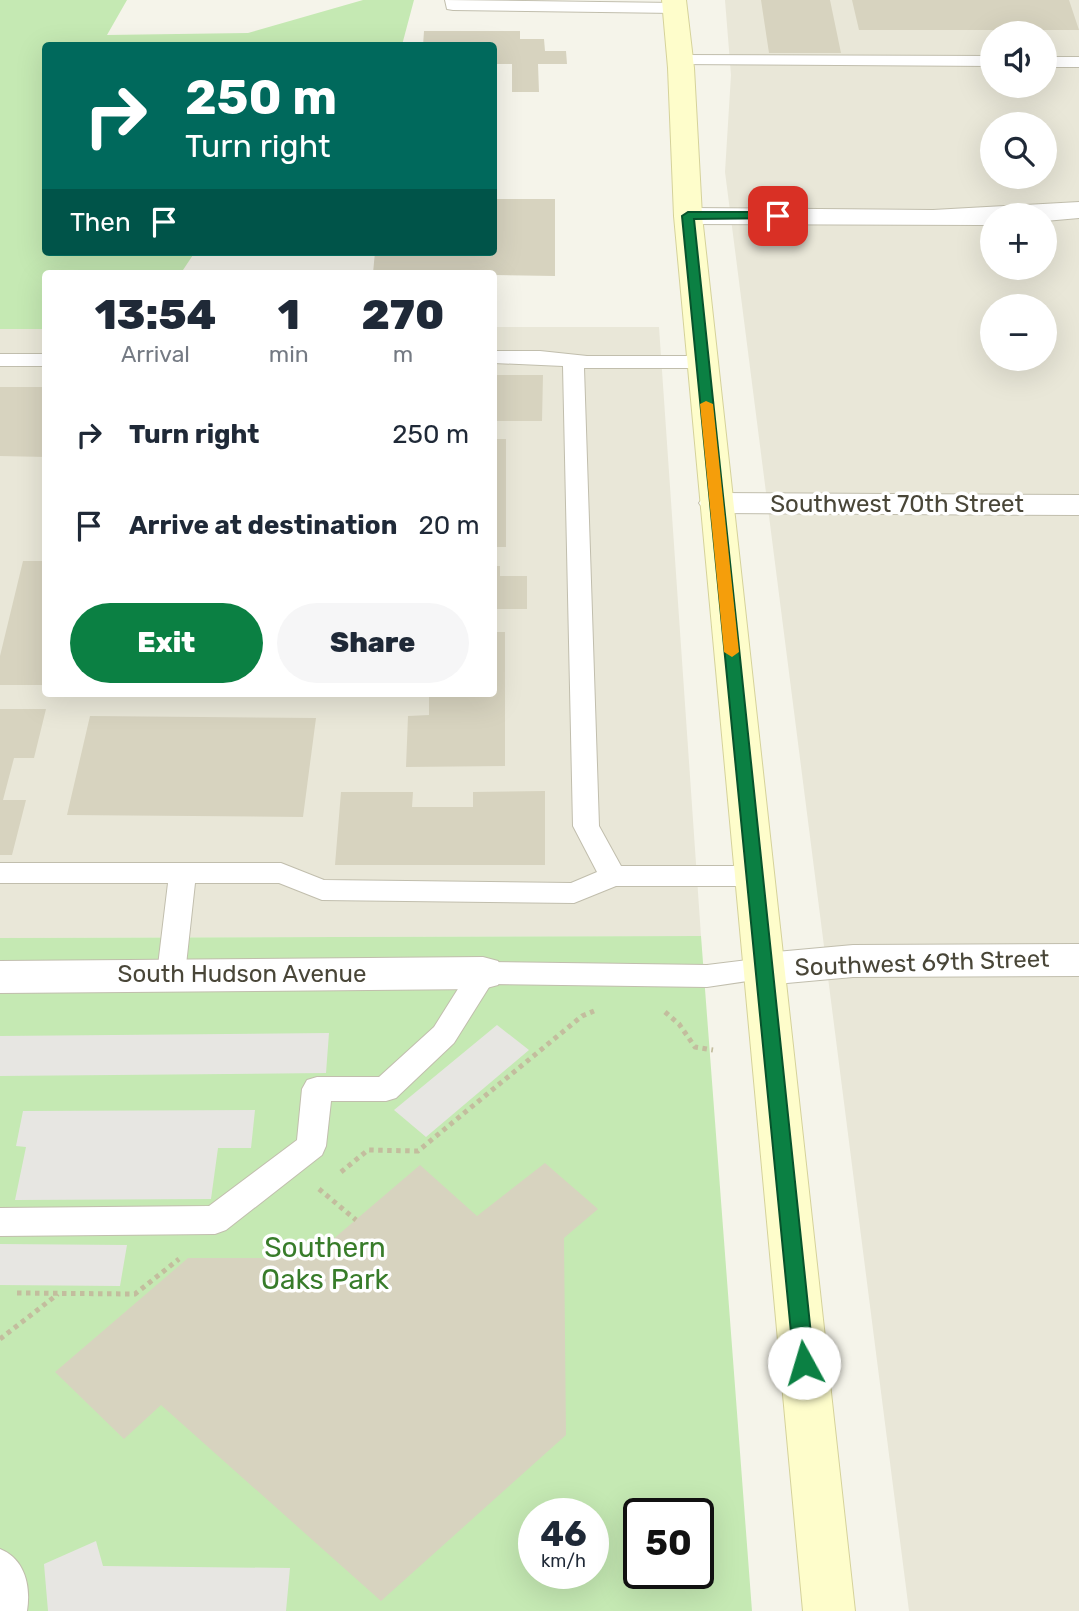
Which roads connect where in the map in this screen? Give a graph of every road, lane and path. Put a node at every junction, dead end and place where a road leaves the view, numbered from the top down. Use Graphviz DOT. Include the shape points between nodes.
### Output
graph roads {
  1 [pos="453,0"];
  2 [pos="589,4"];
  3 [pos="674,4"];
  4 [pos="680,60"];
  5 [pos="980,61"];
  6 [pos="1057,62"];
  7 [pos="1079,62"];
  8 [pos="1079,210"];
  9 [pos="688,216"];
  10 [pos="497,357"];
  11 [pos="42,359"];
  12 [pos="0,360"];
  13 [pos="573,360"];
  14 [pos="702,362"];
  15 [pos="716,503"];
  16 [pos="1079,505"];
  17 [pos="0,873"];
  18 [pos="183,873"];
  19 [pos="613,876"];
  20 [pos="755,876"];
  21 [pos="1079,960"];
  22 [pos="765,969"];
  23 [pos="483,972"];
  24 [pos="171,974"];
  25 [pos="0,977"];
  26 [pos="655,1009"];
  27 [pos="607,1010"];
  28 [pos="713,1050"];
  29 [pos="317,1089"];
  30 [pos="339,1174"];
  31 [pos="329,1181"];
  32 [pos="319,1189"];
  33 [pos="310,1197"];
  34 [pos="356,1220"];
  35 [pos="0,1222"];
  36 [pos="188,1252"];
  37 [pos="17,1293"];
  38 [pos="59,1293"];
  39 [pos="0,1339"];
  40 [pos="0,1566"];
  41 [pos="9,1611"];
  42 [pos="829,1611"];
  1 -- 2 [label="lane" via="453,5"];
  2 -- 3 [label="lane"];
  3 -- 4 [label="main road"];
  4 -- 5 [label="lane"];
  4 -- 9 [label="main road"];
  6 -- 7 [label="lane"];
  8 -- 9 [label="street" via="955,216"];
  9 -- 14 [label="main road"];
  10 -- 13 [label="lane"];
  11 -- 12 [label="lane"];
  13 -- 14 [label="lane"];
  13 -- 19 [label="lane" via="586,826"];
  14 -- 15 [label="main road"];
  15 -- 16 [label="street, Southwest 70th Street"];
  15 -- 20 [label="main road"];
  17 -- 18 [label="lane"];
  18 -- 19 [label="lane" via="281,873 322,890 574,893"];
  18 -- 24 [label="lane"];
  19 -- 20 [label="lane"];
  20 -- 22 [label="main road"];
  21 -- 22 [label="street, Southwest 69th Street" via="853,961"];
  22 -- 23 [label="lane" via="707,976"];
  22 -- 42 [label="main road"];
  23 -- 24 [label="street, South Hudson Avenue"];
  23 -- 29 [label="lane" via="444,1035 386,1088"];
  24 -- 25 [label="street, South Hudson Avenue"];
  26 -- 28 [label="path" via="669,1013 695,1047"];
  27 -- 30 [label="path" via="582,1016 418,1151 368,1150"];
  29 -- 35 [label="lane" via="311,1146 215,1220"];
  31 -- 32 [label="path"];
  32 -- 33 [label="path"];
  32 -- 34 [label="path"];
  36 -- 38 [label="path" via="135,1294"];
  37 -- 38 [label="path"];
  38 -- 39 [label="path"];
  40 -- 41 [label="lane" via="12,1588"];
}
